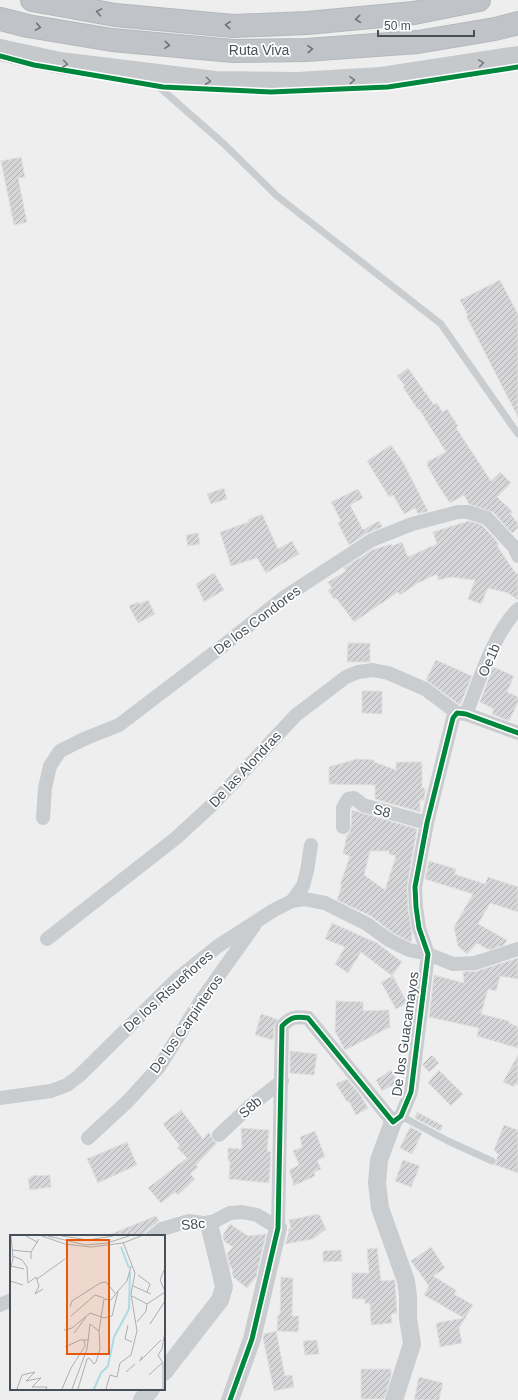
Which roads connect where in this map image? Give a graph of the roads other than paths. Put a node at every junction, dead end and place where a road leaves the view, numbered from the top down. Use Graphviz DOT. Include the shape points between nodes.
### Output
graph roads {
  1 [pos="32,0"];
  2 [pos="479,0"];
  3 [pos="0,19"];
  4 [pos="518,23"];
  5 [pos="0,50"];
  6 [pos="518,57"];
  7 [pos="150,74"];
  8 [pos="518,434"];
  9 [pos="518,556"];
  10 [pos="518,609"];
  11 [pos="462,713"];
  12 [pos="518,733"];
  13 [pos="43,818"];
  14 [pos="427,823"];
  15 [pos="343,827"];
  16 [pos="311,845"];
  17 [pos="292,901"];
  18 [pos="259,920"];
  19 [pos="47,939"];
  20 [pos="518,949"];
  21 [pos="428,954"];
  22 [pos="282,1081"];
  23 [pos="0,1098"];
  24 [pos="397,1119"];
  25 [pos="219,1135"];
  26 [pos="88,1138"];
  27 [pos="492,1161"];
  28 [pos="209,1224"];
  29 [pos="278,1228"];
  30 [pos="154,1235"];
  31 [pos="10,1300"];
  32 [pos="0,1305"];
  33 [pos="165,1371"];
  34 [pos="150,1390"];
  35 [pos="142,1400"];
  36 [pos="230,1400"];
  37 [pos="394,1400"];
  2 -- 1 [label="highway, Ruta Viva, one-way" via="414,14 232,26 115,15"];
  3 -- 4 [label="highway, Ruta Viva, one-way" via="112,40 233,51 306,50 418,42"];
  5 -- 7 [label="main road, one-way" via="60,63"];
  7 -- 6 [label="main road, one-way" via="215,82 305,82 380,78"];
  7 -- 8 [label="lane" via="158,86 224,144 277,196 441,324"];
  9 -- 13 [label="street, De los Condores" via="487,518 468,512 458,512 412,524 372,540 286,596 119,725 60,751 50,766 45,788"];
  10 -- 11 [label="street, Oe1b" via="508,619"];
  11 -- 12 [label="street"];
  11 -- 14 [label="street, De los Guacamayos" via="453,718"];
  11 -- 19 [label="street, De las Alondras" via="425,689 388,673 373,670 346,677 296,715 213,804 176,838"];
  14 -- 15 [label="street, S8" via="363,805 354,798 348,799 343,808"];
  14 -- 21 [label="street, De los Guacamayos" via="416,887 416,907 419,928"];
  16 -- 17 [label="street" via="308,871 303,886"];
  17 -- 18 [label="street, De los Risueñores"];
  17 -- 21 [label="street, De los Risueñores" via="304,899 324,903 367,924 389,940 409,950"];
  18 -- 23 [label="street, De los Risueñores" via="218,946 177,979 67,1085 51,1091"];
  18 -- 26 [label="street, De los Carpinteros" via="202,999 159,1067 128,1101"];
  20 -- 21 [label="street, De los Risueñores" via="475,963 453,964"];
  21 -- 24 [label="street, De los Guacamayos" via="411,1092"];
  22 -- 24 [label="street, De los Guacamayos" via="282,1026 298,1016 308,1018"];
  22 -- 25 [label="street, S8b"];
  22 -- 29 [label="street, De los Guacamayos"];
  24 -- 27 [label="lane"];
  24 -- 37 [label="street" via="379,1160 377,1183 380,1208 406,1281 412,1344"];
  28 -- 29 [label="street, S8c" via="230,1213 242,1212 257,1215"];
  28 -- 30 [label="street, S8c" via="189,1221 162,1229"];
  28 -- 33 [label="street" via="224,1287 220,1300"];
  29 -- 36 [label="street, De los Guacamayos" via="252,1339"];
  31 -- 32 [label="street"];
  34 -- 35 [label="street"];
}
